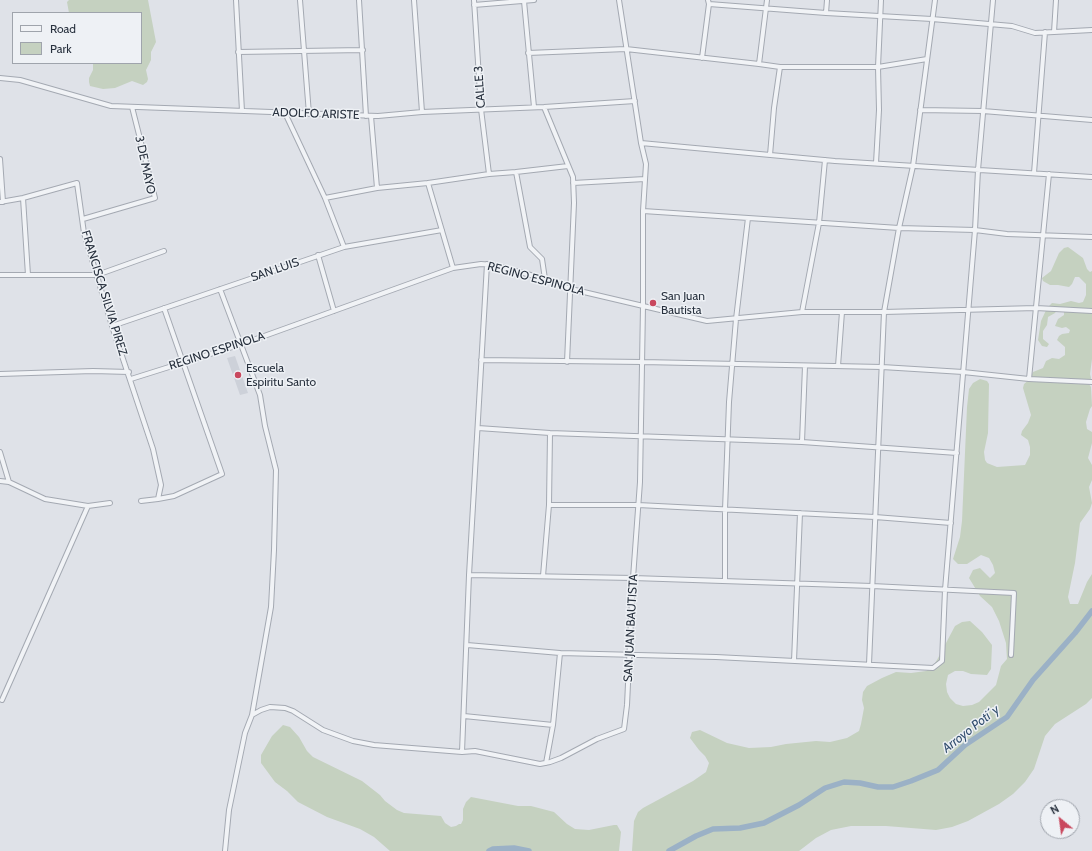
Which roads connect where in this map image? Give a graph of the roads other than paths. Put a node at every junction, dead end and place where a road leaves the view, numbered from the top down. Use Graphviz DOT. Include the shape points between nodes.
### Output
graph roads {
  1 [pos="236,0"];
  2 [pos="300,0"];
  3 [pos="359,0"];
  4 [pos="414,0"];
  5 [pos="534,0"];
  6 [pos="619,0"];
  7 [pos="767,0"];
  8 [pos="827,0"];
  9 [pos="881,0"];
  10 [pos="934,0"];
  11 [pos="993,0"];
  12 [pos="1056,0"];
  13 [pos="524,1"];
  14 [pos="474,2"];
  15 [pos="709,2"];
  16 [pos="767,8"];
  17 [pos="826,13"];
  18 [pos="880,16"];
  19 [pos="932,19"];
  20 [pos="991,24"];
  21 [pos="1092,30"];
  22 [pos="1045,32"];
  23 [pos="1054,32"];
  24 [pos="626,49"];
  25 [pos="303,50"];
  26 [pos="363,50"];
  27 [pos="238,52"];
  28 [pos="528,53"];
  29 [pos="702,58"];
  30 [pos="927,59"];
  31 [pos="759,64"];
  32 [pos="780,67"];
  33 [pos="878,67"];
  34 [pos="0,78"];
  35 [pos="635,101"];
  36 [pos="132,107"];
  37 [pos="534,107"];
  38 [pos="544,107"];
  39 [pos="481,109"];
  40 [pos="920,110"];
  41 [pos="983,110"];
  42 [pos="242,111"];
  43 [pos="422,112"];
  44 [pos="285,113"];
  45 [pos="309,114"];
  46 [pos="1038,115"];
  47 [pos="368,116"];
  48 [pos="1092,120"];
  49 [pos="641,143"];
  50 [pos="770,155"];
  51 [pos="0,159"];
  52 [pos="825,160"];
  53 [pos="876,164"];
  54 [pos="568,166"];
  55 [pos="913,166"];
  56 [pos="978,170"];
  57 [pos="516,172"];
  58 [pos="1034,173"];
  59 [pos="489,174"];
  60 [pos="1049,174"];
  61 [pos="1092,177"];
  62 [pos="645,179"];
  63 [pos="428,183"];
  64 [pos="573,183"];
  65 [pos="378,188"];
  66 [pos="23,198"];
  67 [pos="325,198"];
  68 [pos="1,202"];
  69 [pos="643,211"];
  70 [pos="748,218"];
  71 [pos="83,219"];
  72 [pos="819,223"];
  73 [pos="899,228"];
  74 [pos="442,230"];
  75 [pos="975,230"];
  76 [pos="1043,235"];
  77 [pos="1092,237"];
  78 [pos="344,246"];
  79 [pos="164,251"];
  80 [pos="318,255"];
  81 [pos="487,264"];
  82 [pos="453,268"];
  83 [pos="0,275"];
  84 [pos="28,275"];
  85 [pos="97,275"];
  86 [pos="544,279"];
  87 [pos="220,289"];
  88 [pos="570,289"];
  89 [pos="643,306"];
  90 [pos="164,308"];
  91 [pos="1036,308"];
  92 [pos="968,310"];
  93 [pos="334,311"];
  94 [pos="1092,311"];
  95 [pos="802,312"];
  96 [pos="842,312"];
  97 [pos="884,312"];
  98 [pos="736,319"];
  99 [pos="112,326"];
  100 [pos="242,344"];
  101 [pos="481,360"];
  102 [pos="567,362"];
  103 [pos="642,362"];
  104 [pos="183,363"];
  105 [pos="732,365"];
  106 [pos="805,366"];
  107 [pos="838,366"];
  108 [pos="882,367"];
  109 [pos="128,372"];
  110 [pos="963,372"];
  111 [pos="0,374"];
  112 [pos="131,379"];
  113 [pos="1029,379"];
  114 [pos="1092,382"];
  115 [pos="478,428"];
  116 [pos="550,432"];
  117 [pos="641,435"];
  118 [pos="728,440"];
  119 [pos="802,442"];
  120 [pos="878,448"];
  121 [pos="0,452"];
  122 [pos="957,453"];
  123 [pos="0,481"];
  124 [pos="9,482"];
  125 [pos="158,499"];
  126 [pos="142,500"];
  127 [pos="110,503"];
  128 [pos="549,505"];
  129 [pos="638,505"];
  130 [pos="88,506"];
  131 [pos="725,510"];
  132 [pos="800,513"];
  133 [pos="874,517"];
  134 [pos="951,523"];
  135 [pos="470,575"];
  136 [pos="543,576"];
  137 [pos="633,578"];
  138 [pos="725,581"];
  139 [pos="797,584"];
  140 [pos="872,586"];
  141 [pos="945,590"];
  142 [pos="467,645"];
  143 [pos="560,653"];
  144 [pos="630,655"];
  145 [pos="1011,655"];
  146 [pos="794,661"];
  147 [pos="869,664"];
  148 [pos="2,700"];
  149 [pos="252,716"];
  150 [pos="464,716"];
  151 [pos="554,725"];
  152 [pos="462,752"];
  153 [pos="546,763"];
  154 [pos="225,851"];
  1 -- 27 [label="street"];
  2 -- 25 [label="street"];
  3 -- 26 [label="street"];
  4 -- 43 [label="street"];
  5 -- 13 [label="street"];
  6 -- 24 [label="street, SAN JUAN BAUTISTA"];
  7 -- 16 [label="street"];
  8 -- 17 [label="street"];
  9 -- 18 [label="street"];
  10 -- 19 [label="street"];
  11 -- 20 [label="street"];
  12 -- 23 [label="street"];
  13 -- 14 [label="street"];
  13 -- 28 [label="street"];
  14 -- 39 [label="street, CALLE 3"];
  15 -- 16 [label="street"];
  15 -- 29 [label="street"];
  16 -- 17 [label="street"];
  16 -- 31 [label="street"];
  17 -- 18 [label="street"];
  18 -- 19 [label="street"];
  18 -- 33 [label="street"];
  19 -- 20 [label="street"];
  19 -- 30 [label="street"];
  20 -- 22 [label="street" via="1012,26 1035,33"];
  20 -- 41 [label="street"];
  21 -- 23 [label="street"];
  22 -- 23 [label="street"];
  22 -- 46 [label="street"];
  24 -- 28 [label="street"];
  24 -- 29 [label="street"];
  24 -- 35 [label="street, SAN JUAN BAUTISTA"];
  25 -- 26 [label="street"];
  25 -- 27 [label="street"];
  25 -- 45 [label="street"];
  26 -- 47 [label="street"];
  27 -- 42 [label="street"];
  28 -- 37 [label="street"];
  29 -- 31 [label="street"];
  30 -- 33 [label="street"];
  30 -- 40 [label="street"];
  31 -- 32 [label="street"];
  32 -- 33 [label="street"];
  32 -- 50 [label="street"];
  33 -- 53 [label="street"];
  34 -- 36 [label="street, ADOLFO ARISTE" via="20,80 111,106"];
  35 -- 38 [label="street, ADOLFO ARISTE"];
  35 -- 49 [label="street, SAN JUAN BAUTISTA"];
  36 -- 42 [label="street, ADOLFO ARISTE"];
  36 -- 71 [label="street, 3 DE MAYO" via="155,198"];
  37 -- 38 [label="street, ADOLFO ARISTE"];
  37 -- 39 [label="street, ADOLFO ARISTE"];
  38 -- 54 [label="street"];
  39 -- 43 [label="street, ADOLFO ARISTE"];
  39 -- 59 [label="street, CALLE 3"];
  40 -- 41 [label="street"];
  40 -- 55 [label="street"];
  41 -- 46 [label="street"];
  41 -- 56 [label="street"];
  42 -- 44 [label="street, ADOLFO ARISTE"];
  43 -- 47 [label="street, ADOLFO ARISTE"];
  44 -- 45 [label="street, ADOLFO ARISTE"];
  44 -- 67 [label="street"];
  45 -- 47 [label="street, ADOLFO ARISTE"];
  46 -- 48 [label="street"];
  46 -- 58 [label="street"];
  47 -- 65 [label="street"];
  49 -- 50 [label="street"];
  49 -- 62 [label="street, SAN JUAN BAUTISTA" via="646,164"];
  50 -- 52 [label="street"];
  51 -- 68 [label="street"];
  52 -- 53 [label="street"];
  52 -- 72 [label="street"];
  53 -- 55 [label="street"];
  54 -- 57 [label="street"];
  54 -- 64 [label="street"];
  55 -- 56 [label="street"];
  55 -- 73 [label="street"];
  56 -- 58 [label="street"];
  56 -- 75 [label="street"];
  57 -- 59 [label="street"];
  57 -- 86 [label="street" via="530,247 542,259"];
  58 -- 60 [label="street"];
  59 -- 63 [label="street"];
  60 -- 61 [label="street"];
  60 -- 76 [label="street"];
  62 -- 64 [label="street"];
  62 -- 69 [label="street, SAN JUAN BAUTISTA"];
  63 -- 65 [label="street"];
  63 -- 74 [label="street"];
  64 -- 88 [label="street"];
  65 -- 67 [label="street"];
  66 -- 68 [label="street"];
  66 -- 71 [label="street, FRANCISCA SILVIA PIREZ" via="77,183"];
  66 -- 84 [label="street"];
  67 -- 78 [label="street"];
  69 -- 70 [label="street"];
  69 -- 89 [label="street, SAN JUAN BAUTISTA"];
  70 -- 72 [label="street"];
  70 -- 98 [label="street"];
  71 -- 85 [label="street, FRANCISCA SILVIA PIREZ" via="84,233"];
  72 -- 73 [label="street"];
  72 -- 95 [label="street"];
  73 -- 75 [label="street"];
  73 -- 97 [label="street"];
  74 -- 78 [label="street, SAN LUIS"];
  74 -- 82 [label="street"];
  75 -- 76 [label="street"];
  75 -- 92 [label="street"];
  76 -- 77 [label="street"];
  76 -- 91 [label="street"];
  78 -- 80 [label="street, SAN LUIS"];
  79 -- 85 [label="street"];
  80 -- 87 [label="street, SAN LUIS"];
  80 -- 93 [label="street"];
  81 -- 82 [label="street, REGINO ESPINOLA"];
  81 -- 86 [label="street, REGINO ESPINOLA"];
  81 -- 101 [label="street"];
  82 -- 93 [label="street, REGINO ESPINOLA"];
  83 -- 84 [label="street"];
  84 -- 85 [label="street"];
  85 -- 99 [label="street, FRANCISCA SILVIA PIREZ"];
  86 -- 88 [label="street, REGINO ESPINOLA"];
  87 -- 90 [label="street, SAN LUIS"];
  87 -- 100 [label="street"];
  88 -- 89 [label="street, REGINO ESPINOLA"];
  88 -- 102 [label="street"];
  89 -- 98 [label="street, REGINO ESPINOLA" via="707,320"];
  89 -- 103 [label="street, SAN JUAN BAUTISTA"];
  90 -- 99 [label="street, SAN LUIS"];
  90 -- 104 [label="street"];
  91 -- 92 [label="street, REGINO ESPINOLA"];
  91 -- 94 [label="street, REGINO ESPINOLA"];
  91 -- 113 [label="street"];
  92 -- 97 [label="street, REGINO ESPINOLA"];
  92 -- 110 [label="street"];
  93 -- 100 [label="street, REGINO ESPINOLA"];
  95 -- 96 [label="street, REGINO ESPINOLA"];
  95 -- 98 [label="street, REGINO ESPINOLA"];
  96 -- 97 [label="street, REGINO ESPINOLA"];
  96 -- 107 [label="street"];
  97 -- 108 [label="street"];
  98 -- 105 [label="street"];
  99 -- 109 [label="street, FRANCISCA SILVIA PIREZ"];
  100 -- 104 [label="street, REGINO ESPINOLA"];
  100 -- 149 [label="street" via="260,395 276,470 271,607"];
  101 -- 102 [label="street"];
  101 -- 115 [label="street"];
  102 -- 103 [label="street"];
  103 -- 105 [label="street"];
  103 -- 117 [label="street, SAN JUAN BAUTISTA"];
  104 -- 112 [label="street, REGINO ESPINOLA"];
  104 -- 125 [label="street" via="222,474 174,496"];
  105 -- 106 [label="street"];
  105 -- 118 [label="street"];
  106 -- 107 [label="street"];
  106 -- 119 [label="street"];
  107 -- 108 [label="street"];
  108 -- 110 [label="street"];
  108 -- 120 [label="street"];
  109 -- 111 [label="street"];
  109 -- 112 [label="street, FRANCISCA SILVIA PIREZ"];
  110 -- 113 [label="street"];
  110 -- 122 [label="street"];
  112 -- 125 [label="street, FRANCISCA SILVIA PIREZ" via="153,449 161,486"];
  113 -- 114 [label="street"];
  115 -- 116 [label="street"];
  115 -- 135 [label="street"];
  116 -- 117 [label="street"];
  116 -- 128 [label="street"];
  117 -- 118 [label="street"];
  117 -- 129 [label="street, SAN JUAN BAUTISTA"];
  118 -- 119 [label="street"];
  118 -- 131 [label="street"];
  119 -- 120 [label="street"];
  120 -- 122 [label="street"];
  120 -- 133 [label="street"];
  121 -- 124 [label="street"];
  122 -- 134 [label="street"];
  123 -- 124 [label="street"];
  124 -- 130 [label="street" via="45,499"];
  125 -- 126 [label="street"];
  127 -- 130 [label="street"];
  128 -- 129 [label="street"];
  128 -- 136 [label="street"];
  129 -- 131 [label="street"];
  129 -- 137 [label="street, SAN JUAN BAUTISTA"];
  130 -- 148 [label="street"];
  131 -- 132 [label="street"];
  131 -- 138 [label="street"];
  132 -- 133 [label="street"];
  132 -- 139 [label="street"];
  133 -- 134 [label="street"];
  133 -- 140 [label="street"];
  134 -- 141 [label="street"];
  135 -- 136 [label="street"];
  135 -- 142 [label="street"];
  136 -- 137 [label="street"];
  137 -- 138 [label="street"];
  137 -- 144 [label="street, SAN JUAN BAUTISTA"];
  138 -- 139 [label="street"];
  139 -- 140 [label="street"];
  139 -- 146 [label="street"];
  140 -- 141 [label="street"];
  140 -- 147 [label="street"];
  141 -- 145 [label="street" via="1014,593"];
  141 -- 147 [label="street" via="942,661 933,668"];
  142 -- 143 [label="street"];
  142 -- 150 [label="street"];
  143 -- 144 [label="street"];
  143 -- 151 [label="street"];
  144 -- 146 [label="street"];
  144 -- 153 [label="street, SAN JUAN BAUTISTA" via="628,705 624,729"];
  146 -- 147 [label="street"];
  149 -- 152 [label="street" via="270,707 285,708 323,730 353,742 374,746"];
  149 -- 154 [label="street" via="245,733 229,810"];
  150 -- 151 [label="street"];
  150 -- 152 [label="street"];
  151 -- 153 [label="street"];
  152 -- 153 [label="street" via="475,751"];
}
